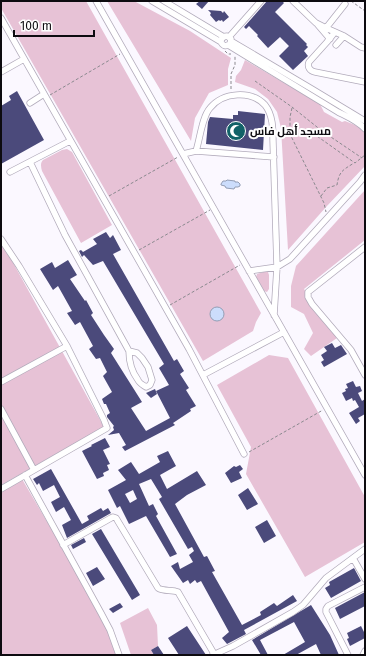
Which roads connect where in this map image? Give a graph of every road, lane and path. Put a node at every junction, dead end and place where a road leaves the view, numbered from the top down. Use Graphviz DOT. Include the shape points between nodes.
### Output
graph roads {
  1 [pos="96,1"];
  2 [pos="152,1"];
  3 [pos="164,1"];
  4 [pos="294,1"];
  5 [pos="351,1"];
  6 [pos="258,2"];
  7 [pos="345,4"];
  8 [pos="365,11"];
  9 [pos="1,18"];
  10 [pos="316,23"];
  11 [pos="326,28"];
  12 [pos="335,32"];
  13 [pos="344,36"];
  14 [pos="330,39"];
  15 [pos="226,40"];
  16 [pos="336,46"];
  17 [pos="364,48"];
  18 [pos="237,51"];
  19 [pos="125,52"];
  20 [pos="24,59"];
  21 [pos="1,72"];
  22 [pos="255,81"];
  23 [pos="365,82"];
  24 [pos="46,96"];
  25 [pos="232,96"];
  26 [pos="30,102"];
  27 [pos="292,107"];
  28 [pos="365,122"];
  29 [pos="365,129"];
  30 [pos="290,134"];
  31 [pos="273,136"];
  32 [pos="70,141"];
  33 [pos="196,152"];
  34 [pos="183,154"];
  35 [pos="365,155"];
  36 [pos="274,157"];
  37 [pos="362,158"];
  38 [pos="30,162"];
  39 [pos="355,163"];
  40 [pos="10,172"];
  41 [pos="365,175"];
  42 [pos="362,181"];
  43 [pos="320,196"];
  44 [pos="104,200"];
  45 [pos="214,208"];
  46 [pos="326,212"];
  47 [pos="1,239"];
  48 [pos="365,247"];
  49 [pos="134,253"];
  50 [pos="244,263"];
  51 [pos="277,267"];
  52 [pos="249,271"];
  53 [pos="166,308"];
  54 [pos="274,316"];
  55 [pos="284,332"];
  56 [pos="66,346"];
  57 [pos="129,351"];
  58 [pos="203,375"];
  59 [pos="365,375"];
  60 [pos="1,382"];
  61 [pos="327,408"];
  62 [pos="1,410"];
  63 [pos="244,454"];
  64 [pos="34,470"];
  65 [pos="25,475"];
  66 [pos="365,475"];
  67 [pos="1,489"];
  68 [pos="63,545"];
  69 [pos="365,549"];
  70 [pos="353,558"];
  71 [pos="365,579"];
  72 [pos="365,587"];
  73 [pos="365,651"];
  74 [pos="119,655"];
  75 [pos="213,655"];
  76 [pos="348,655"];
  77 [pos="363,655"];
  1 -- 19 [label="street"];
  2 -- 15 [label="street"];
  3 -- 15 [label="street"];
  4 -- 10 [label="street"];
  5 -- 8 [label="path"];
  6 -- 15 [label="street"];
  7 -- 11 [label="street"];
  9 -- 20 [label="street"];
  10 -- 11 [label="street"];
  10 -- 14 [label="street"];
  11 -- 12 [label="street"];
  12 -- 13 [label="street"];
  12 -- 14 [label="street"];
  13 -- 16 [label="street"];
  13 -- 17 [label="street"];
  14 -- 23 [label="street" via="309,62 310,70"];
  15 -- 18 [label="street"];
  15 -- 28 [label="street" via="312,88"];
  18 -- 25 [label="path" via="231,74"];
  18 -- 29 [label="street"];
  19 -- 24 [label="path"];
  19 -- 34 [label="street"];
  20 -- 21 [label="street"];
  20 -- 24 [label="street"];
  22 -- 27 [label="path"];
  24 -- 26 [label="street"];
  24 -- 32 [label="street"];
  25 -- 31 [label="street" via="252,97 265,106 269,113"];
  25 -- 33 [label="street" via="225,97 210,108 205,116"];
  27 -- 30 [label="path"];
  27 -- 37 [label="path"];
  30 -- 31 [label="path"];
  30 -- 39 [label="path" via="314,134"];
  30 -- 43 [label="path"];
  31 -- 36 [label="street"];
  32 -- 38 [label="street"];
  32 -- 44 [label="street"];
  33 -- 34 [label="street"];
  33 -- 36 [label="street"];
  34 -- 44 [label="path"];
  34 -- 45 [label="street"];
  35 -- 37 [label="path"];
  36 -- 51 [label="street"];
  37 -- 39 [label="path"];
  38 -- 40 [label="street"];
  38 -- 57 [label="street" via="65,234"];
  39 -- 43 [label="path" via="342,171 338,176 337,185 327,188"];
  41 -- 42 [label="street"];
  42 -- 51 [label="street" via="294,255"];
  43 -- 46 [label="path"];
  44 -- 49 [label="street"];
  45 -- 49 [label="path"];
  45 -- 50 [label="street"];
  47 -- 56 [label="street"];
  48 -- 59 [label="street" via="308,292 312,304 351,350"];
  49 -- 53 [label="street"];
  50 -- 52 [label="street"];
  50 -- 53 [label="path"];
  51 -- 52 [label="street"];
  51 -- 54 [label="street"];
  52 -- 54 [label="street"];
  53 -- 58 [label="street"];
  54 -- 55 [label="street"];
  55 -- 58 [label="street"];
  55 -- 61 [label="street"];
  56 -- 60 [label="street"];
  56 -- 64 [label="street" via="107,428"];
  57 -- 57 [label="street" via="137,354 145,362 152,380 150,385 146,387 138,381 129,359"];
  58 -- 63 [label="street"];
  61 -- 63 [label="path"];
  61 -- 66 [label="street"];
  62 -- 64 [label="street"];
  64 -- 65 [label="street"];
  65 -- 67 [label="street"];
  65 -- 68 [label="street"];
  68 -- 74 [label="street" via="110,630"];
  68 -- 75 [label="street" via="111,518 116,518 158,588 178,592"];
  69 -- 70 [label="street"];
  70 -- 71 [label="street"];
  70 -- 75 [label="street" via="326,578 303,605 293,612"];
  72 -- 76 [label="street" via="326,609"];
  73 -- 77 [label="street"];
}
